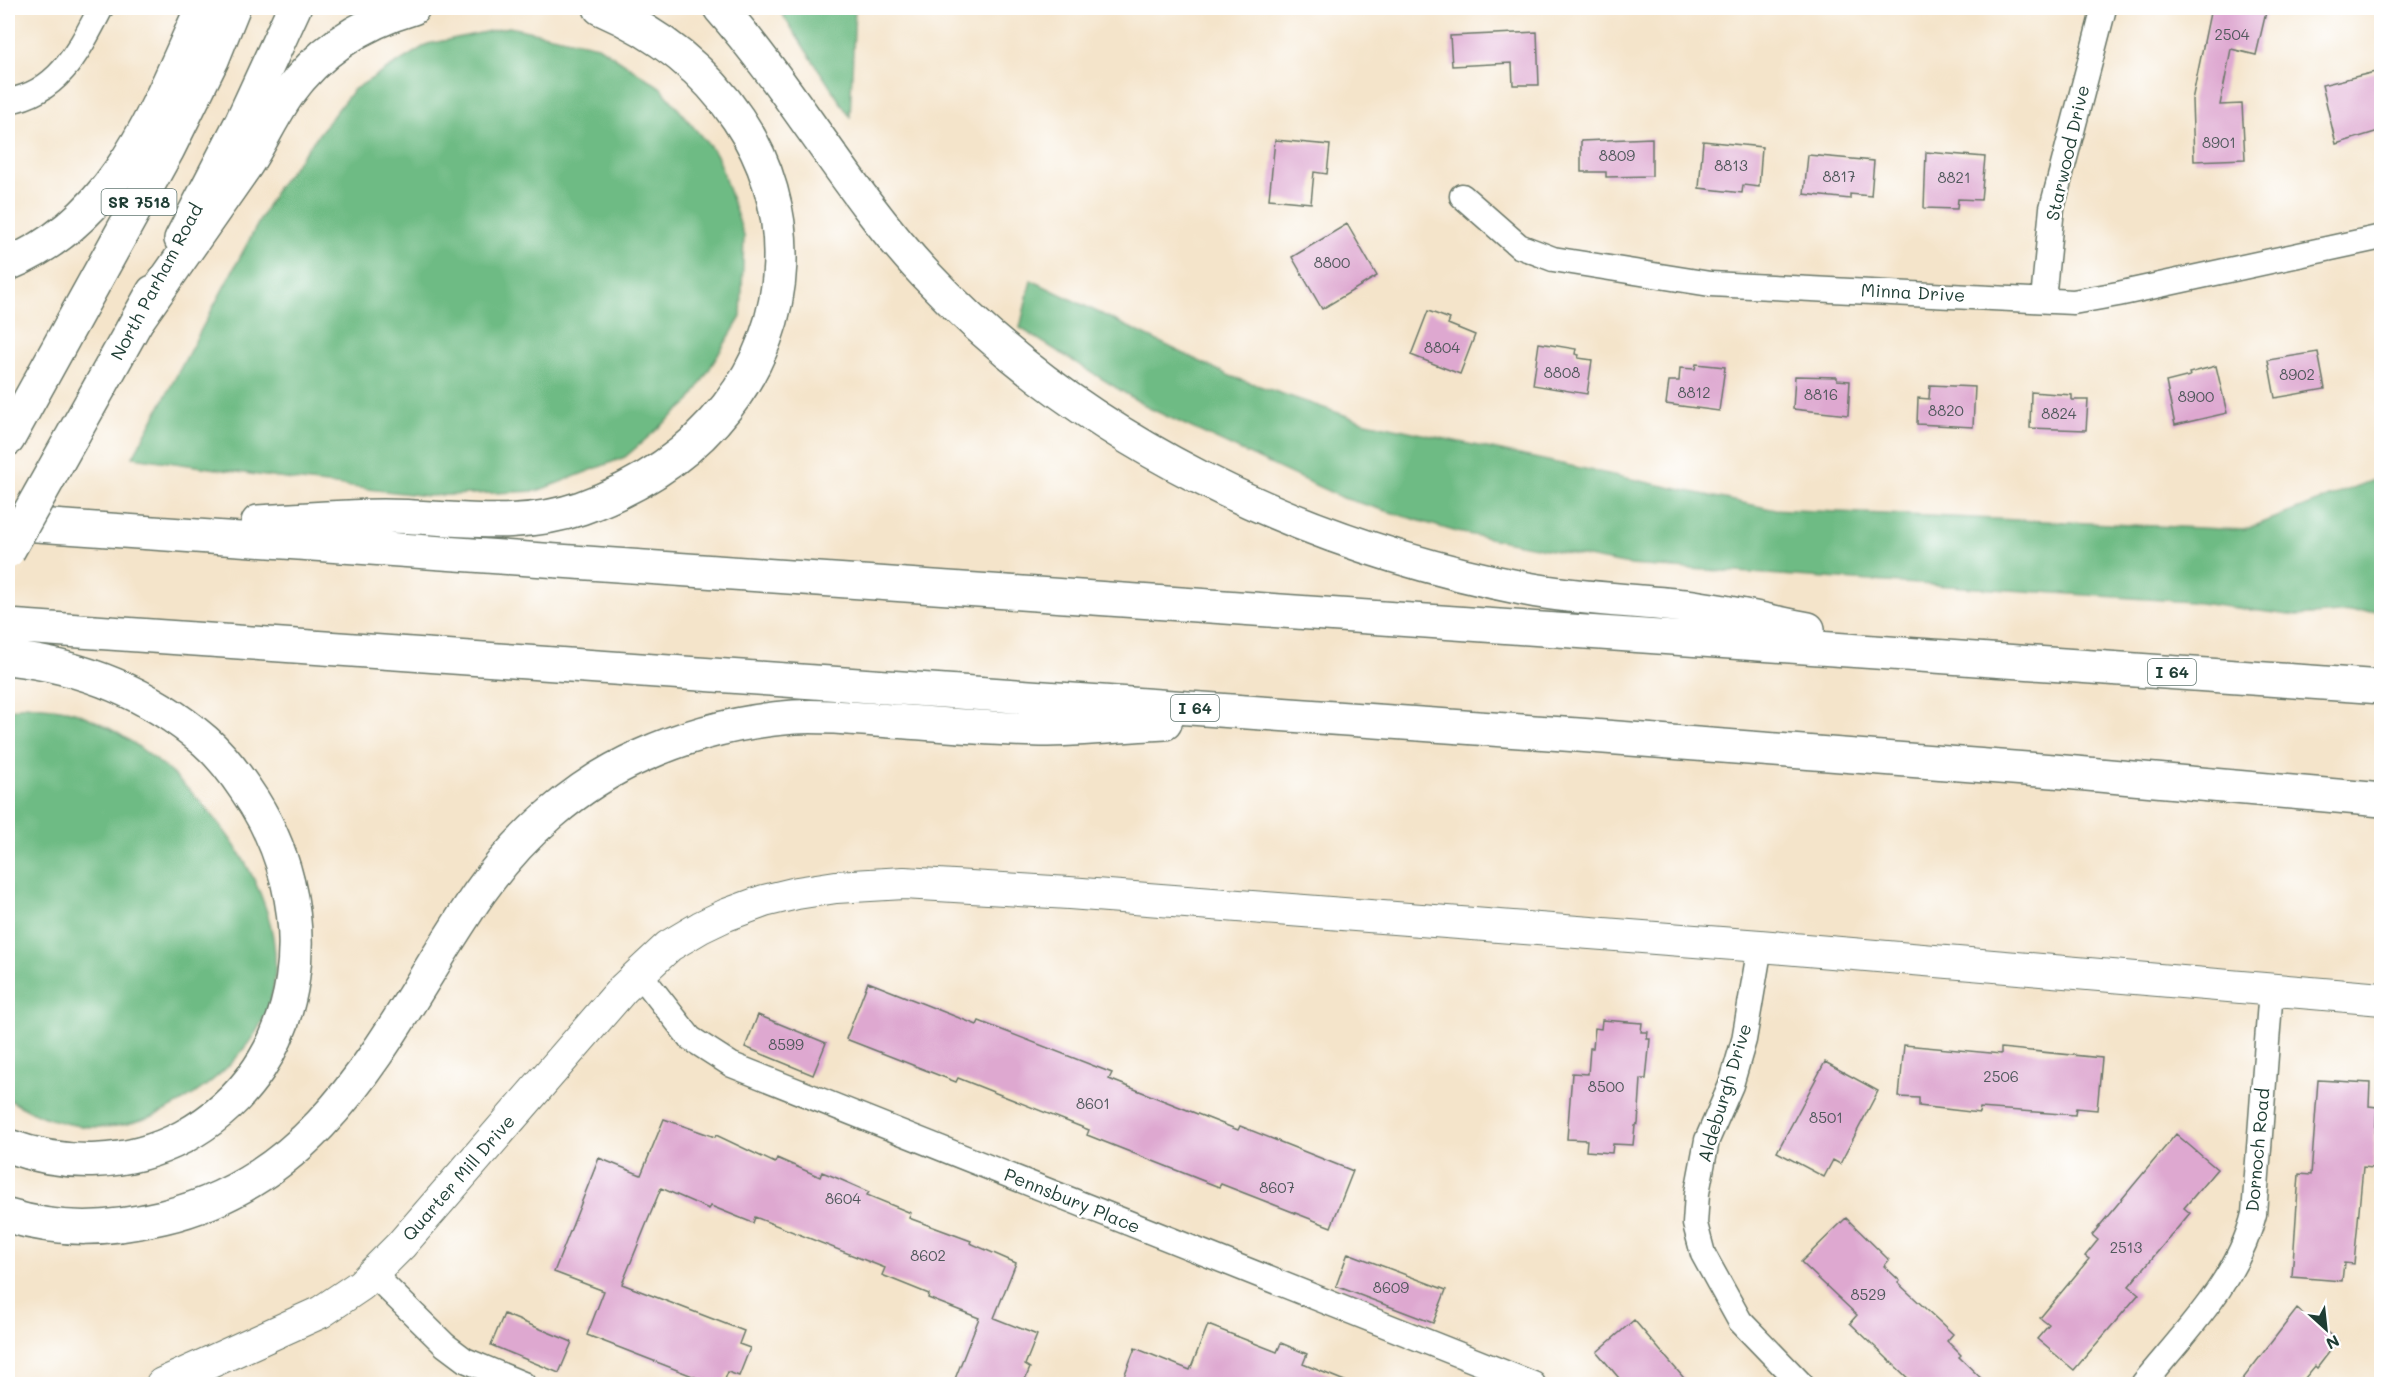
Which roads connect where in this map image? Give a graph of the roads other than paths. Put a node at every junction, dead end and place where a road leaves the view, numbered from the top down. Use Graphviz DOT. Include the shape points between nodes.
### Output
graph roads {
  1 [pos="100,8"];
  2 [pos="202,8"];
  3 [pos="232,8"];
  4 [pos="294,8"];
  5 [pos="412,8"];
  6 [pos="600,8"];
  7 [pos="720,8"];
  8 [pos="2104,8"];
  9 [pos="8,101"];
  10 [pos="1462,196"];
  11 [pos="2382,237"];
  12 [pos="8,264"];
  13 [pos="2043,300"];
  14 [pos="139,318"];
  15 [pos="8,439"];
  16 [pos="8,523"];
  17 [pos="116,530"];
  18 [pos="8,551"];
  19 [pos="8,626"];
  20 [pos="1963,657"];
  21 [pos="8,658"];
  22 [pos="2382,687"];
  23 [pos="1306,716"];
  24 [pos="2382,800"];
  25 [pos="1760,946"];
  26 [pos="640,974"];
  27 [pos="2271,989"];
  28 [pos="2382,999"];
  29 [pos="8,1146"];
  30 [pos="8,1216"];
  31 [pos="373,1274"];
  32 [pos="162,1384"];
  33 [pos="523,1384"];
  34 [pos="1533,1384"];
  35 [pos="1801,1384"];
  36 [pos="2143,1384"];
  1 -- 9 [label="street" via="85,39 58,78 35,93"];
  2 -- 12 [label="highway" via="133,152 110,188 62,235"];
  3 -- 15 [label="highway, SR 7518" via="212,60 168,149"];
  4 -- 14 [label="highway, North Parham Road / SR 7518" via="242,121"];
  5 -- 14 [label="highway" via="354,32 306,71"];
  6 -- 17 [label="highway" via="657,37 707,78 754,143 769,180 780,257 775,306 753,368 718,420 660,469 612,495 548,517 476,521 384,516"];
  7 -- 20 [label="highway" via="747,38 890,235 973,323 1057,392 1101,422 1213,483 1355,543 1481,579 1543,591 1688,606"];
  8 -- 13 [label="street, Starwood Drive" via="2052,208"];
  10 -- 13 [label="street, Minna Drive" via="1519,246 1553,259 1710,284"];
  11 -- 13 [label="street, Minna Drive" via="2118,294 2073,302"];
  14 -- 18 [label="highway, North Parham Road / SR 7518, bridge"];
  16 -- 17 [label="highway, I 64"];
  17 -- 20 [label="highway, I 64"];
  19 -- 23 [label="highway, I 64"];
  20 -- 22 [label="highway, I 64"];
  21 -- 29 [label="highway" via="57,665 104,679 155,705 207,743 231,768 272,834 292,904 295,932 292,986 280,1032 248,1086 205,1125 162,1148 106,1161 57,1160"];
  23 -- 24 [label="highway, I 64" via="2053,771"];
  23 -- 30 [label="highway" via="1042,730 797,717 758,721 678,741 639,756 552,812 516,847 481,890 341,1102 308,1139 279,1163 225,1196 182,1213 133,1224 90,1229"];
  25 -- 26 [label="street, Quarter Mill Drive" via="904,883 836,887 764,901 701,927 669,946"];
  25 -- 27 [label="street, Quarter Mill Drive"];
  25 -- 35 [label="street, Aldeburgh Drive" via="1744,1040 1731,1084 1707,1140 1695,1224 1703,1254 1740,1322"];
  26 -- 31 [label="street, Quarter Mill Drive"];
  26 -- 34 [label="street, Pennsbury Place" via="690,1038 732,1065"];
  27 -- 28 [label="street, Quarter Mill Drive"];
  27 -- 36 [label="street, Dornoch Road" via="2250,1230 2226,1280"];
  31 -- 32 [label="street, Quarter Mill Drive" via="321,1312"];
  31 -- 33 [label="street" via="465,1360"];
}
